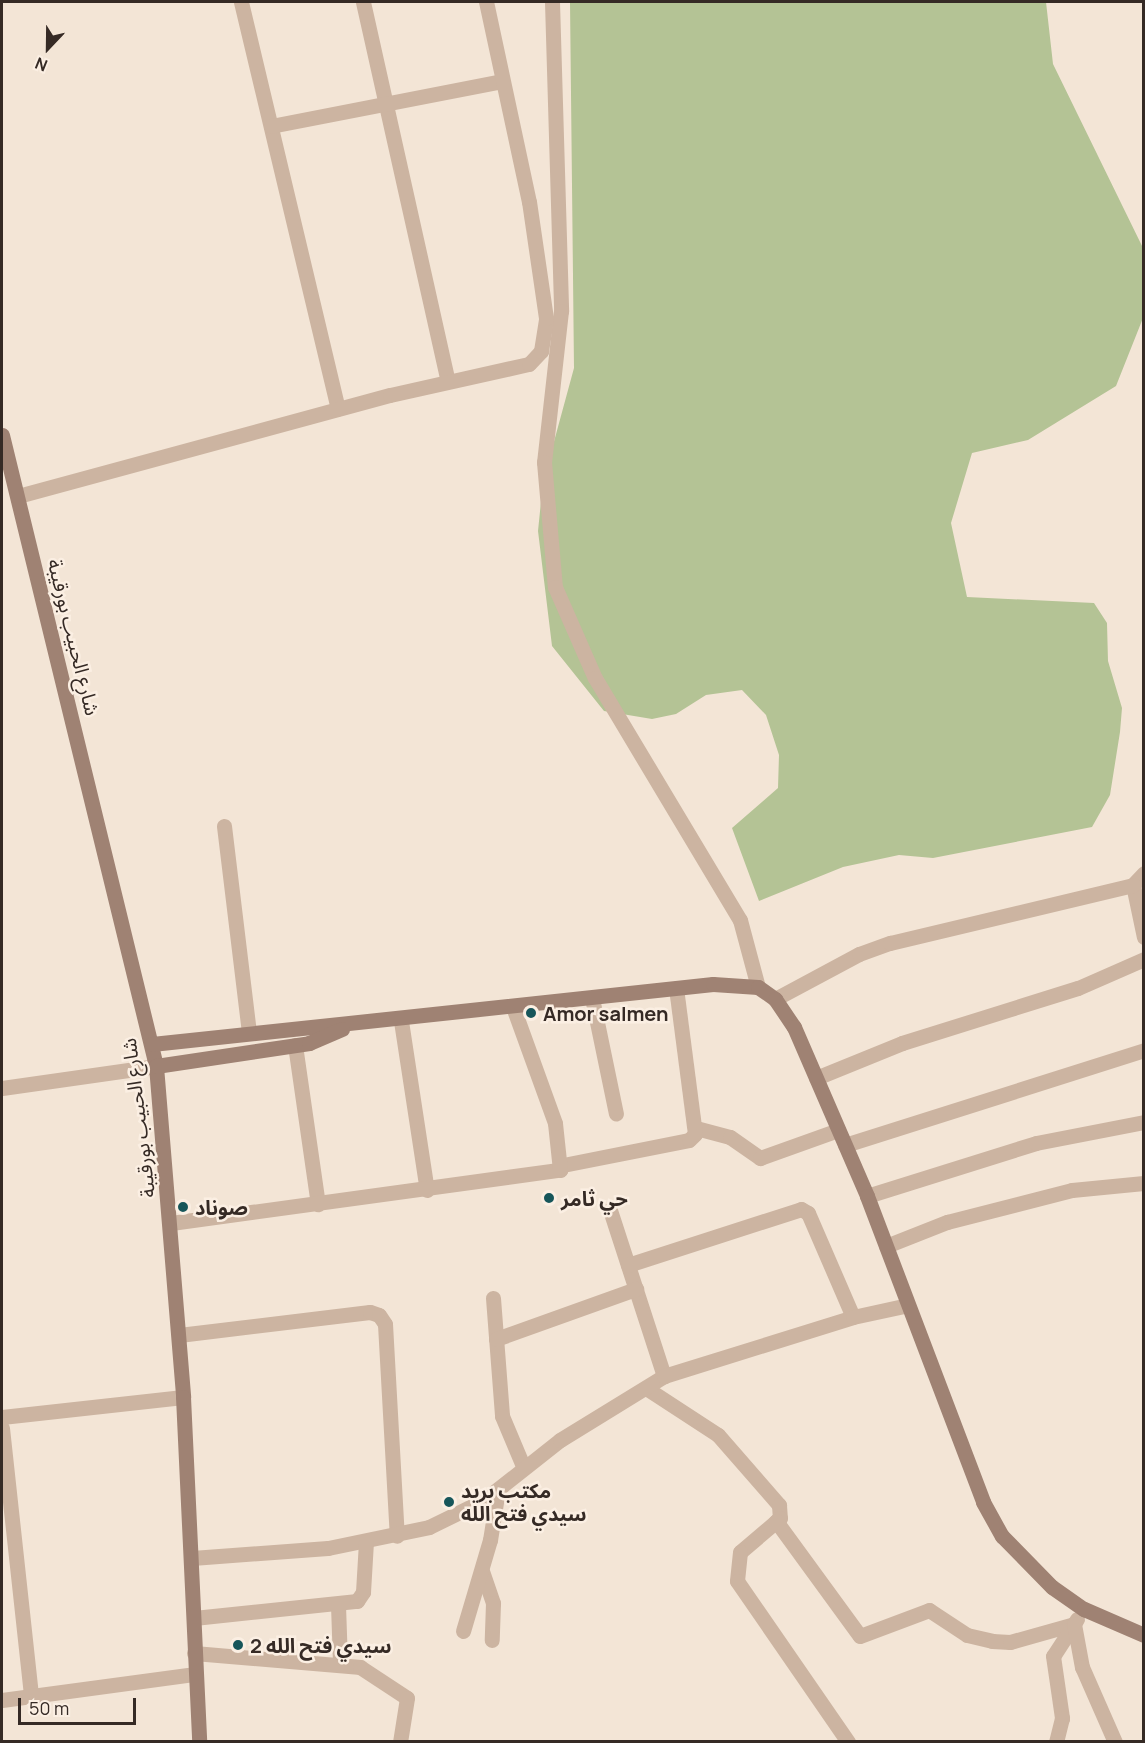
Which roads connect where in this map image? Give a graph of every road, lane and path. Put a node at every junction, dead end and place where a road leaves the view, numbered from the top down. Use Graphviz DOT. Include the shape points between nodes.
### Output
graph roads {
  1 [pos="241,2"];
  2 [pos="363,2"];
  3 [pos="486,2"];
  4 [pos="552,2"];
  5 [pos="502,81"];
  6 [pos="386,103"];
  7 [pos="271,126"];
  8 [pos="448,381"];
  9 [pos="338,409"];
  10 [pos="2,435"];
  11 [pos="18,496"];
  12 [pos="224,826"];
  13 [pos="1138,879"];
  14 [pos="1143,937"];
  15 [pos="1143,958"];
  16 [pos="758,987"];
  17 [pos="676,988"];
  18 [pos="592,998"];
  19 [pos="775,999"];
  20 [pos="513,1007"];
  21 [pos="401,1020"];
  22 [pos="344,1027"];
  23 [pos="249,1032"];
  24 [pos="152,1044"];
  25 [pos="295,1045"];
  26 [pos="1143,1050"];
  27 [pos="156,1066"];
  28 [pos="816,1078"];
  29 [pos="2,1088"];
  30 [pos="616,1114"];
  31 [pos="1143,1122"];
  32 [pos="696,1128"];
  33 [pos="838,1130"];
  34 [pos="845,1145"];
  35 [pos="563,1165"];
  36 [pos="1143,1183"];
  37 [pos="427,1190"];
  38 [pos="867,1196"];
  39 [pos="318,1204"];
  40 [pos="610,1210"];
  41 [pos="171,1223"];
  42 [pos="886,1246"];
  43 [pos="628,1265"];
  44 [pos="636,1289"];
  45 [pos="493,1298"];
  46 [pos="909,1305"];
  47 [pos="853,1317"];
  48 [pos="179,1335"];
  49 [pos="496,1339"];
  50 [pos="664,1376"];
  51 [pos="646,1388"];
  52 [pos="183,1397"];
  53 [pos="2,1417"];
  54 [pos="2,1428"];
  55 [pos="523,1466"];
  56 [pos="498,1490"];
  57 [pos="776,1521"];
  58 [pos="397,1536"];
  59 [pos="366,1542"];
  60 [pos="192,1558"];
  61 [pos="482,1571"];
  62 [pos="338,1605"];
  63 [pos="1084,1609"];
  64 [pos="194,1618"];
  65 [pos="1074,1624"];
  66 [pos="463,1631"];
  67 [pos="1143,1635"];
  68 [pos="492,1640"];
  69 [pos="194,1653"];
  70 [pos="340,1663"];
  71 [pos="195,1674"];
  72 [pos="31,1696"];
  73 [pos="2,1700"];
  74 [pos="199,1742"];
  75 [pos="400,1742"];
  76 [pos="848,1742"];
  77 [pos="1056,1742"];
  78 [pos="1115,1742"];
  1 -- 7 [label="street"];
  2 -- 6 [label="street"];
  3 -- 5 [label="street"];
  4 -- 16 [label="street" via="561,320 544,462 555,587 595,678 740,920"];
  5 -- 6 [label="street"];
  5 -- 8 [label="street" via="529,202 546,337 529,364"];
  6 -- 7 [label="street"];
  6 -- 8 [label="street"];
  7 -- 9 [label="street"];
  8 -- 9 [label="street"];
  9 -- 11 [label="street"];
  10 -- 11 [label="main road, شارع الحبيب بورقيبة"];
  11 -- 24 [label="main road, شارع الحبيب بورقيبة"];
  12 -- 23 [label="street"];
  13 -- 14 [label="street"];
  13 -- 19 [label="street" via="890,943 859,954"];
  15 -- 28 [label="street" via="1078,988 902,1043"];
  16 -- 17 [label="main road"];
  16 -- 19 [label="main road"];
  17 -- 18 [label="main road"];
  17 -- 32 [label="street"];
  18 -- 20 [label="main road"];
  18 -- 30 [label="street"];
  19 -- 28 [label="main road"];
  20 -- 21 [label="main road"];
  20 -- 35 [label="street" via="555,1123"];
  21 -- 22 [label="main road"];
  21 -- 37 [label="street"];
  22 -- 23 [label="main road" via="305,1024"];
  22 -- 25 [label="main road"];
  23 -- 24 [label="main road"];
  24 -- 27 [label="main road, شارع الحبيب بورقيبة"];
  25 -- 27 [label="main road"];
  25 -- 39 [label="street"];
  26 -- 34 [label="street"];
  27 -- 29 [label="street"];
  27 -- 41 [label="main road, شارع الحبيب بورقيبة"];
  28 -- 33 [label="main road"];
  31 -- 38 [label="street" via="1036,1143"];
  32 -- 33 [label="street" via="730,1137 760,1158"];
  32 -- 35 [label="street" via="690,1140"];
  33 -- 34 [label="main road"];
  34 -- 38 [label="main road"];
  35 -- 37 [label="street" via="555,1173"];
  36 -- 42 [label="street" via="1072,1190 947,1222"];
  37 -- 39 [label="street"];
  38 -- 42 [label="main road"];
  39 -- 41 [label="street"];
  40 -- 43 [label="street"];
  41 -- 48 [label="main road, شارع الحبيب بورقيبة"];
  42 -- 46 [label="main road"];
  43 -- 44 [label="street"];
  43 -- 47 [label="street" via="801,1209 808,1213"];
  44 -- 49 [label="street"];
  44 -- 50 [label="street"];
  45 -- 49 [label="street"];
  46 -- 47 [label="street"];
  46 -- 63 [label="main road" via="983,1502 1002,1536 1024,1563"];
  47 -- 50 [label="street"];
  48 -- 52 [label="main road, شارع الحبيب بورقيبة"];
  48 -- 58 [label="street" via="370,1312 379,1315 385,1324"];
  49 -- 55 [label="street" via="502,1416"];
  50 -- 51 [label="street"];
  51 -- 55 [label="street"];
  51 -- 57 [label="street" via="741,1456 779,1504"];
  52 -- 53 [label="street"];
  52 -- 60 [label="main road, شارع الحبيب بورقيبة"];
  54 -- 72 [label="street"];
  55 -- 56 [label="street"];
  56 -- 58 [label="street" via="473,1506"];
  56 -- 61 [label="street"];
  57 -- 65 [label="street" via="860,1636 929,1610 967,1635 992,1641 1010,1642"];
  57 -- 76 [label="street" via="740,1552 736,1581"];
  58 -- 59 [label="street"];
  59 -- 60 [label="street"];
  59 -- 62 [label="street" via="361,1598"];
  60 -- 64 [label="main road, شارع الحبيب بورقيبة"];
  61 -- 66 [label="street"];
  61 -- 68 [label="street" via="493,1603"];
  62 -- 64 [label="street"];
  62 -- 70 [label="street"];
  63 -- 65 [label="street"];
  63 -- 67 [label="main road"];
  64 -- 69 [label="main road, شارع الحبيب بورقيبة"];
  65 -- 77 [label="street" via="1053,1656 1062,1718"];
  65 -- 78 [label="street" via="1082,1667"];
  69 -- 70 [label="street"];
  69 -- 71 [label="main road, شارع الحبيب بورقيبة"];
  70 -- 75 [label="street" via="369,1672 407,1698"];
  71 -- 72 [label="street"];
  71 -- 74 [label="main road, شارع الحبيب بورقيبة"];
  72 -- 73 [label="street"];
}
